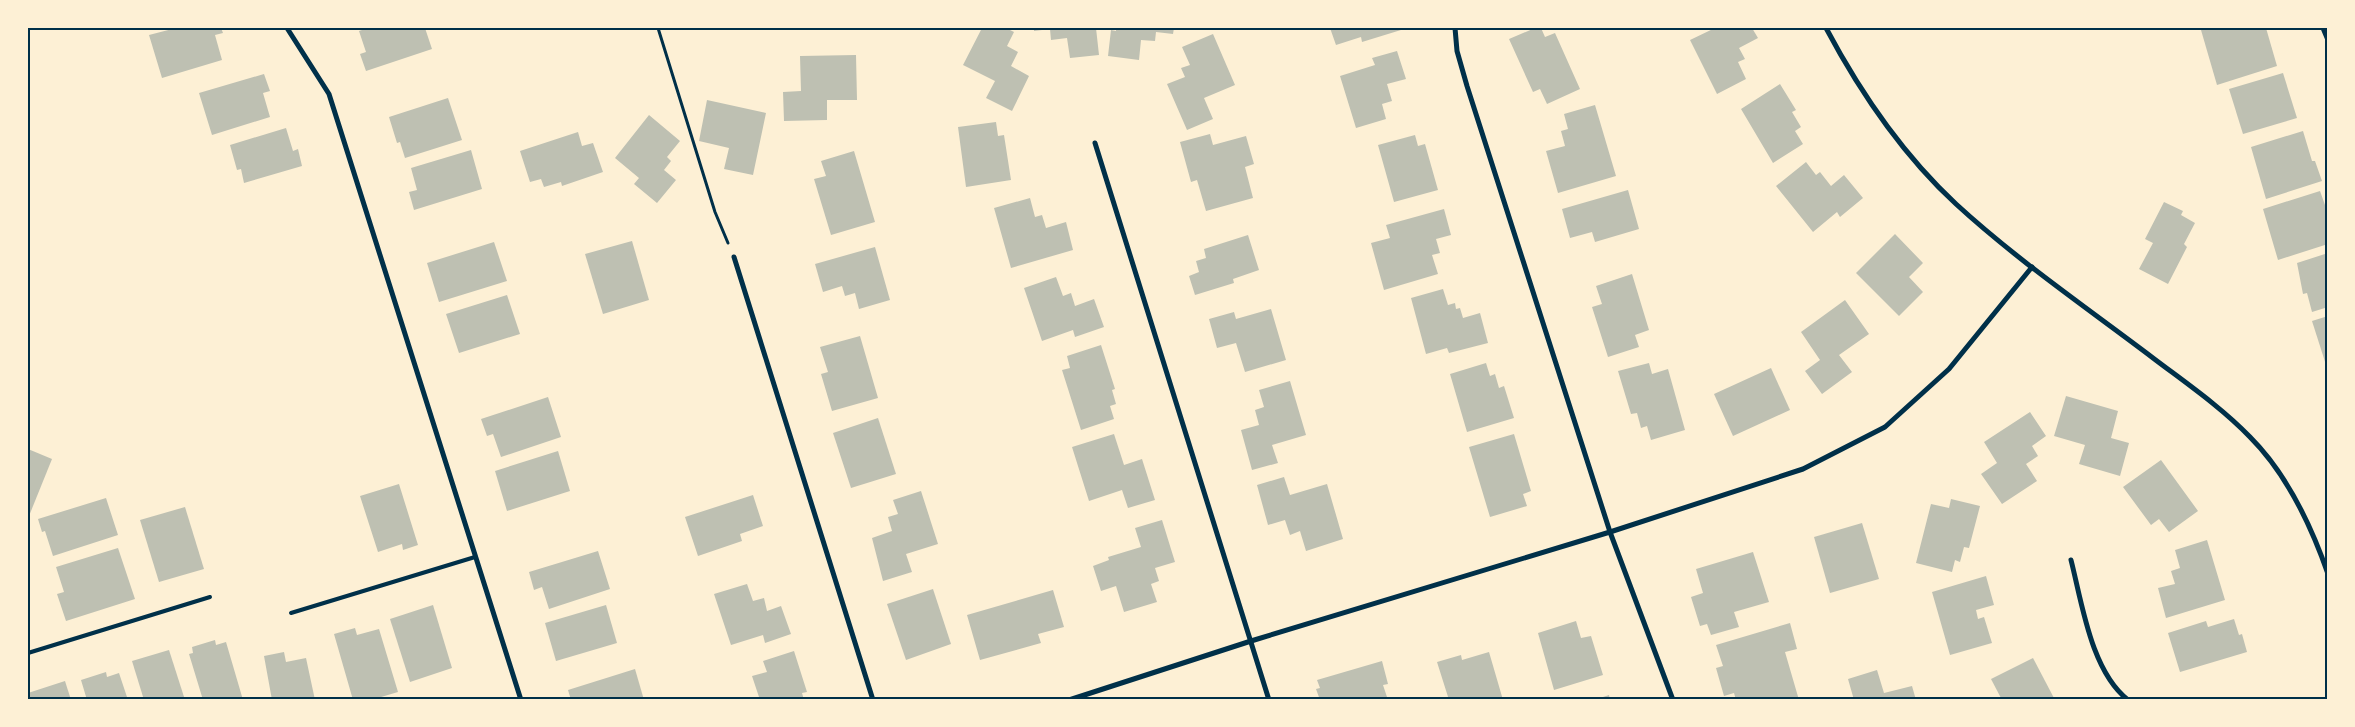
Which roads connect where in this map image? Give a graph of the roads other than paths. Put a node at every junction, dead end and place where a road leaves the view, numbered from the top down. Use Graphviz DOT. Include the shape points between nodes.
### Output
graph roads {
  1 [pos="287,28"];
  2 [pos="1455,28"];
  3 [pos="1826,28"];
  4 [pos="2323,28"];
  5 [pos="2328,40"];
  6 [pos="1095,143"];
  7 [pos="734,257"];
  8 [pos="2032,267"];
  9 [pos="1610,532"];
  10 [pos="475,557"];
  11 [pos="2070,560"];
  12 [pos="2328,574"];
  13 [pos="210,597"];
  14 [pos="290,613"];
  15 [pos="1251,641"];
  16 [pos="28,653"];
  17 [pos="520,700"];
  18 [pos="872,700"];
  19 [pos="1069,700"];
  20 [pos="1269,700"];
  21 [pos="1673,700"];
  22 [pos="2128,700"];
  1 -- 10 [label="street" via="329,94"];
  2 -- 9 [label="street" via="1457,51 1467,86"];
  3 -- 8 [label="street" via="1874,109 1906,150 1955,203"];
  4 -- 5 [label="street"];
  6 -- 15 [label="street"];
  7 -- 18 [label="street"];
  8 -- 9 [label="street" via="1949,369 1884,427 1803,469"];
  8 -- 12 [label="street" via="2204,396 2251,437 2290,488"];
  9 -- 15 [label="street"];
  9 -- 21 [label="street"];
  10 -- 14 [label="lane"];
  10 -- 17 [label="street"];
  11 -- 22 [label="street" via="2101,665"];
  13 -- 16 [label="lane"];
  15 -- 19 [label="street"];
  15 -- 20 [label="street"];
}
